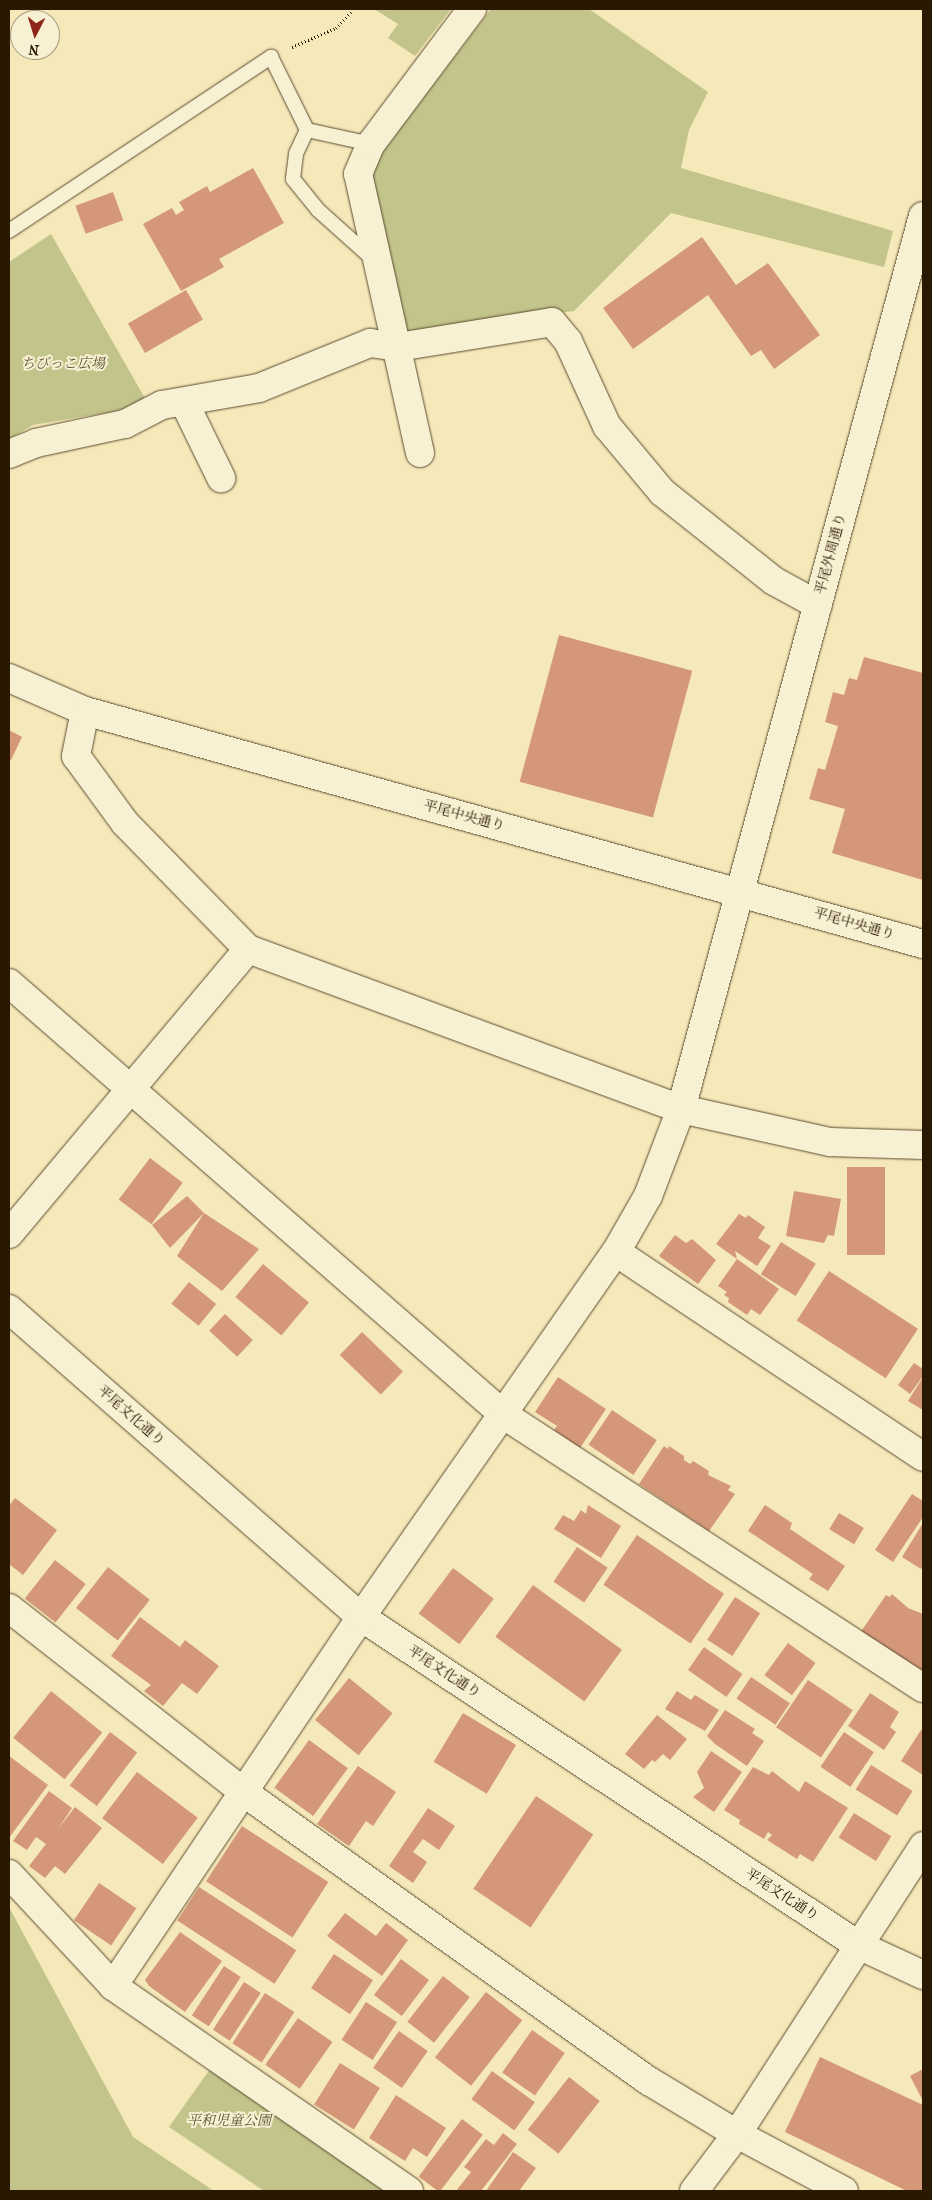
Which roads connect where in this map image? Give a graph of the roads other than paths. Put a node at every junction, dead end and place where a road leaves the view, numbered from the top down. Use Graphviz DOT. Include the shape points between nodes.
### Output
graph roads {
  1 [pos="472,9"];
  2 [pos="307,130"];
  3 [pos="371,144"];
  4 [pos="923,216"];
  5 [pos="9,231"];
  6 [pos="379,264"];
  7 [pos="398,347"];
  8 [pos="184,402"];
  9 [pos="420,453"];
  10 [pos="9,454"];
  11 [pos="221,478"];
  12 [pos="818,605"];
  13 [pos="9,678"];
  14 [pos="85,711"];
  15 [pos="739,892"];
  16 [pos="923,944"];
  17 [pos="248,949"];
  18 [pos="9,983"];
  19 [pos="129,1091"];
  20 [pos="681,1109"];
  21 [pos="923,1145"];
  22 [pos="9,1234"];
  23 [pos="616,1252"];
  24 [pos="9,1309"];
  25 [pos="504,1415"];
  26 [pos="923,1457"];
  27 [pos="9,1608"];
  28 [pos="361,1617"];
  29 [pos="923,1688"];
  30 [pos="242,1791"];
  31 [pos="923,1846"];
  32 [pos="9,1874"];
  33 [pos="858,1945"];
  34 [pos="923,1975"];
  35 [pos="113,1986"];
  36 [pos="737,2134"];
  37 [pos="409,2191"];
  38 [pos="694,2191"];
  39 [pos="844,2191"];
  1 -- 3 [label="street"];
  2 -- 3 [label="lane"];
  2 -- 5 [label="lane" via="271,57"];
  2 -- 6 [label="lane" via="296,154 293,179 318,210"];
  3 -- 6 [label="street" via="358,174"];
  4 -- 12 [label="street, 平尾外周通り"];
  6 -- 7 [label="street"];
  7 -- 8 [label="street" via="370,343 259,388"];
  7 -- 9 [label="street"];
  7 -- 12 [label="street" via="552,322 568,341 607,426 662,492 774,582"];
  8 -- 10 [label="street" via="162,405 125,424 36,443"];
  8 -- 11 [label="street"];
  12 -- 15 [label="street, 平尾外周通り"];
  13 -- 14 [label="street, 平尾中央通り"];
  14 -- 15 [label="street, 平尾中央通り"];
  14 -- 17 [label="street" via="76,756 125,823"];
  15 -- 16 [label="street, 平尾中央通り"];
  15 -- 20 [label="street, 平尾外周通り"];
  17 -- 19 [label="street"];
  17 -- 20 [label="street"];
  18 -- 19 [label="street"];
  19 -- 22 [label="street"];
  19 -- 25 [label="street"];
  20 -- 21 [label="street" via="830,1142"];
  20 -- 23 [label="street, 平尾外周通り" via="648,1196"];
  23 -- 25 [label="street, 平尾外周通り"];
  23 -- 26 [label="street"];
  24 -- 28 [label="street, 平尾文化通り"];
  25 -- 28 [label="street, 平尾外周通り"];
  25 -- 29 [label="street"];
  27 -- 30 [label="street"];
  28 -- 30 [label="street, 平尾外周通り"];
  28 -- 33 [label="street, 平尾文化通り"];
  30 -- 35 [label="street, 平尾外周通り"];
  30 -- 36 [label="street" via="649,2081"];
  31 -- 33 [label="street"];
  32 -- 35 [label="street"];
  33 -- 34 [label="street, 平尾文化通り"];
  33 -- 36 [label="street"];
  35 -- 37 [label="street"];
  36 -- 38 [label="street"];
  36 -- 39 [label="street"];
}
